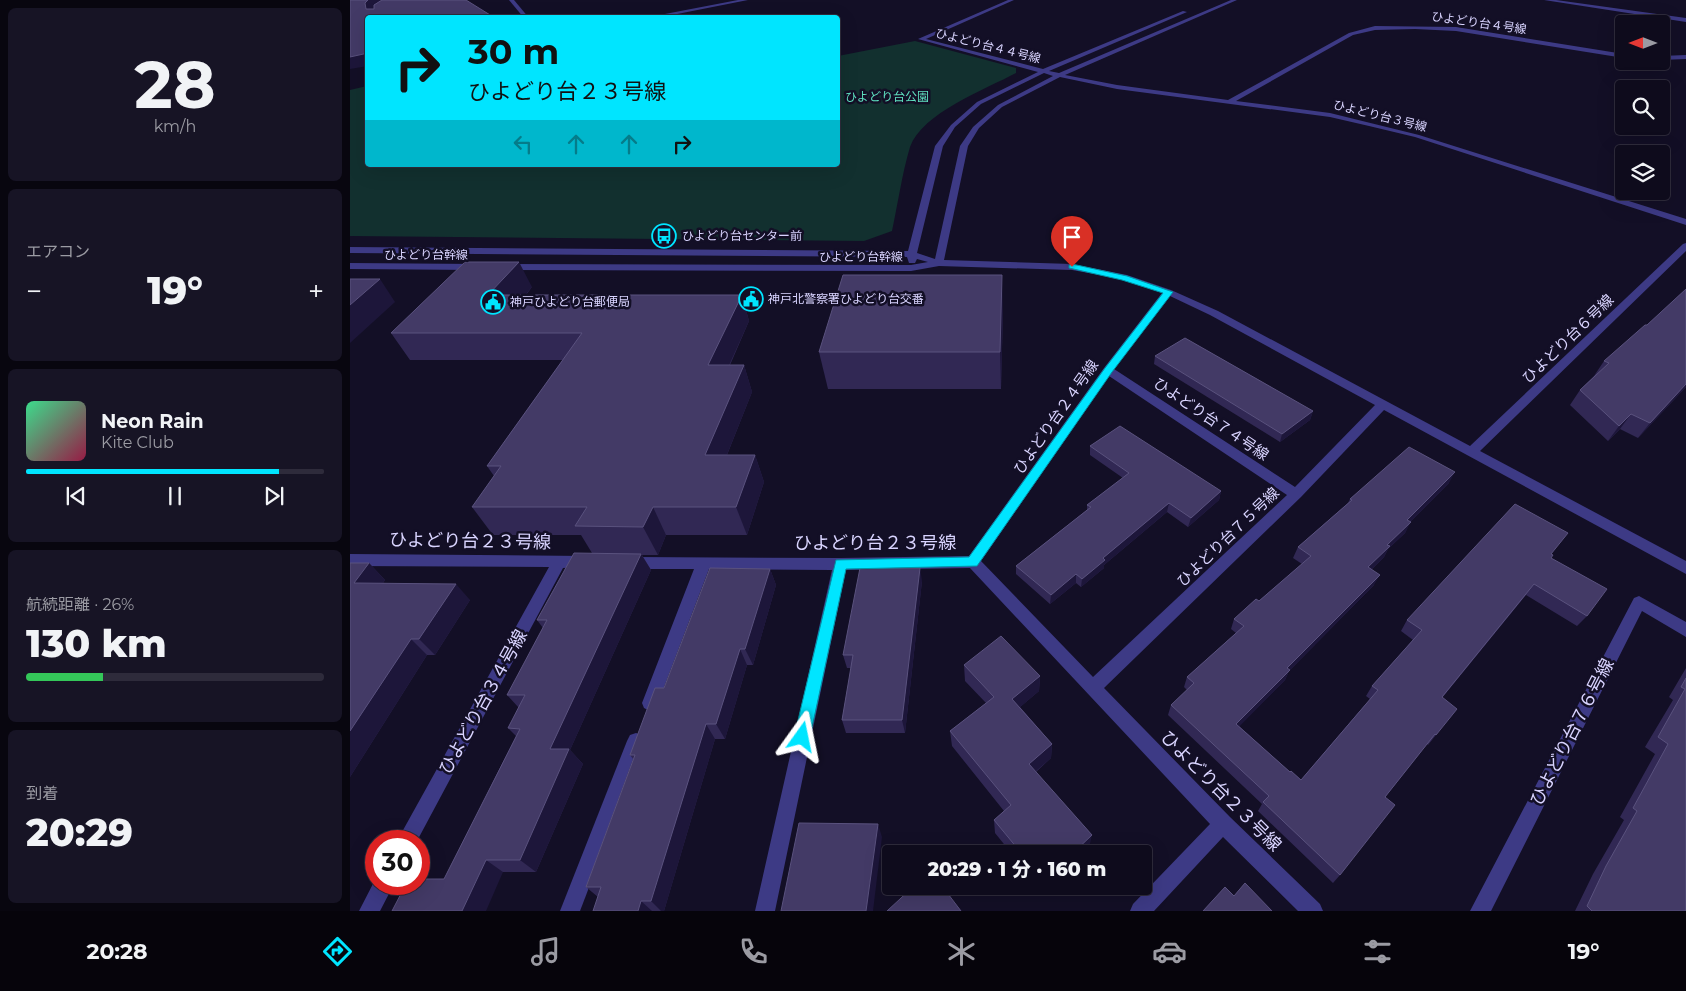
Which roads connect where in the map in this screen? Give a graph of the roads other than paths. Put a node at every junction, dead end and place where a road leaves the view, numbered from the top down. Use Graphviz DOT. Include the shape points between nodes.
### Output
graph roads {
  1 [pos="511,0"];
  2 [pos="746,0"];
  3 [pos="1012,0"];
  4 [pos="1215,0"];
  5 [pos="1235,0"];
  6 [pos="1546,0"];
  7 [pos="524,15"];
  8 [pos="663,15"];
  9 [pos="1686,20"];
  10 [pos="1615,55"];
  11 [pos="1686,57"];
  12 [pos="1670,58"];
  13 [pos="1044,71"];
  14 [pos="1058,75"];
  15 [pos="1229,102"];
  16 [pos="1686,222"];
  17 [pos="1686,246"];
  18 [pos="350,250"];
  19 [pos="912,254"];
  20 [pos="939,263"];
  21 [pos="350,266"];
  22 [pos="488,267"];
  23 [pos="497,267"];
  24 [pos="911,268"];
  25 [pos="1168,292"];
  26 [pos="1108,370"];
  27 [pos="1382,405"];
  28 [pos="1471,452"];
  29 [pos="1296,494"];
  30 [pos="350,560"];
  31 [pos="560,562"];
  32 [pos="598,562"];
  33 [pos="617,562"];
  34 [pos="972,562"];
  35 [pos="704,563"];
  36 [pos="840,564"];
  37 [pos="1686,568"];
  38 [pos="1686,630"];
  39 [pos="1092,688"];
  40 [pos="1223,824"];
  41 [pos="413,830"];
  42 [pos="378,895"];
  43 [pos="369,911"];
  44 [pos="570,911"];
  45 [pos="765,911"];
  46 [pos="1140,911"];
  47 [pos="1313,911"];
  48 [pos="1480,911"];
  1 -- 7 [label="street"];
  2 -- 8 [label="street"];
  3 -- 13 [label="street, ひよどり台４４号線" via="921,39"];
  4 -- 13 [label="street, ひよどり台幹線"];
  5 -- 14 [label="street"];
  6 -- 9 [label="street"];
  10 -- 15 [label="street, ひよどり台４号線" via="1456,29 1375,28 1351,34"];
  11 -- 12 [label="street"];
  13 -- 14 [label="street, ひよどり台４４号線"];
  13 -- 19 [label="street, ひよどり台幹線" via="979,103 953,126 939,146"];
  14 -- 15 [label="street, ひよどり台３号線" via="1117,88"];
  14 -- 20 [label="street" via="1000,106 976,127 964,146"];
  15 -- 16 [label="street, ひよどり台３号線" via="1330,115 1417,136"];
  17 -- 28 [label="street, ひよどり台６号線"];
  18 -- 19 [label="street, ひよどり台幹線"];
  19 -- 20 [label="street"];
  19 -- 24 [label="street"];
  20 -- 24 [label="street, ひよどり台幹線"];
  20 -- 25 [label="street" via="1072,267"];
  21 -- 22 [label="street, ひよどり台幹線"];
  23 -- 24 [label="street, ひよどり台幹線"];
  25 -- 26 [label="street, ひよどり台２４号線"];
  25 -- 27 [label="street" via="1214,313"];
  26 -- 29 [label="street, ひよどり台７４号線"];
  26 -- 34 [label="street, ひよどり台２４号線"];
  27 -- 28 [label="street"];
  27 -- 29 [label="street, ひよどり台７５号線"];
  28 -- 37 [label="street"];
  29 -- 39 [label="street, ひよどり台７５号線"];
  30 -- 31 [label="street, ひよどり台２３号線"];
  31 -- 32 [label="street, ひよどり台２３号線"];
  31 -- 41 [label="street, ひよどり台３４号線"];
  33 -- 35 [label="street, ひよどり台２３号線"];
  34 -- 36 [label="street, ひよどり台２３号線"];
  34 -- 39 [label="street, ひよどり台２３号線"];
  35 -- 36 [label="street, ひよどり台２３号線"];
  35 -- 44 [label="street"];
  36 -- 45 [label="street"];
  38 -- 48 [label="street, ひよどり台７６号線" via="1639,602"];
  39 -- 40 [label="street, ひよどり台２３号線"];
  40 -- 46 [label="street"];
  40 -- 47 [label="street, ひよどり台２３号線"];
  42 -- 43 [label="street"];
}
